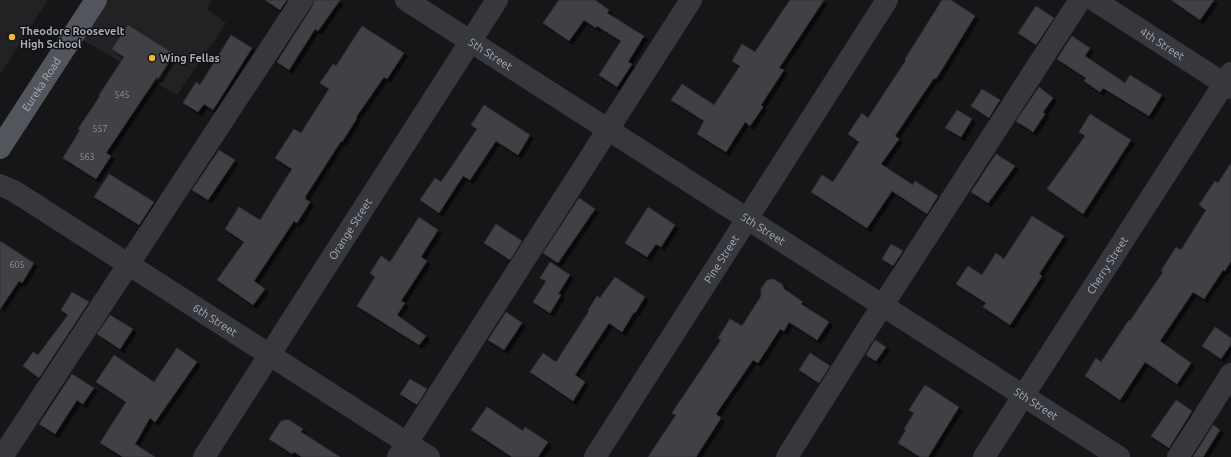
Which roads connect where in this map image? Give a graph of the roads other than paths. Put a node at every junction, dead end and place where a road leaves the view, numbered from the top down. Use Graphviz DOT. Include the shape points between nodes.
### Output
graph roads {
  1 [pos="96,0"];
  2 [pos="302,0"];
  3 [pos="406,0"];
  4 [pos="497,0"];
  5 [pos="691,0"];
  6 [pos="887,0"];
  7 [pos="1080,0"];
  8 [pos="1094,0"];
  9 [pos="470,41"];
  10 [pos="1229,81"];
  11 [pos="608,129"];
  12 [pos="0,148"];
  13 [pos="0,185"];
  14 [pos="747,218"];
  15 [pos="129,265"];
  16 [pos="882,305"];
  17 [pos="270,355"];
  18 [pos="1231,374"];
  19 [pos="1024,396"];
  20 [pos="402,450"];
  21 [pos="2,457"];
  22 [pos="204,457"];
  23 [pos="429,457"];
  24 [pos="594,457"];
  25 [pos="787,457"];
  26 [pos="984,457"];
  27 [pos="1119,457"];
  28 [pos="1178,457"];
  1 -- 12 [label="main road, Eureka Road"];
  2 -- 15 [label="street"];
  3 -- 9 [label="street, 5th Street"];
  4 -- 9 [label="street, Orange Street"];
  5 -- 11 [label="street"];
  6 -- 14 [label="street, Pine Street"];
  7 -- 16 [label="street"];
  8 -- 10 [label="street, 4th Street"];
  9 -- 11 [label="street, 5th Street"];
  9 -- 17 [label="street, Orange Street"];
  10 -- 19 [label="street, Cherry Street"];
  11 -- 14 [label="street, 5th Street"];
  11 -- 20 [label="street"];
  13 -- 15 [label="street, 6th Street" via="14,191"];
  14 -- 16 [label="street, 5th Street"];
  14 -- 24 [label="street, Pine Street"];
  15 -- 17 [label="street, 6th Street"];
  15 -- 21 [label="street"];
  16 -- 19 [label="street, 5th Street"];
  16 -- 25 [label="street"];
  17 -- 20 [label="street, 6th Street"];
  17 -- 22 [label="street, Orange Street"];
  18 -- 28 [label="street"];
  19 -- 26 [label="street, Cherry Street"];
  19 -- 27 [label="street, 5th Street"];
  20 -- 23 [label="street, 6th Street"];
}
